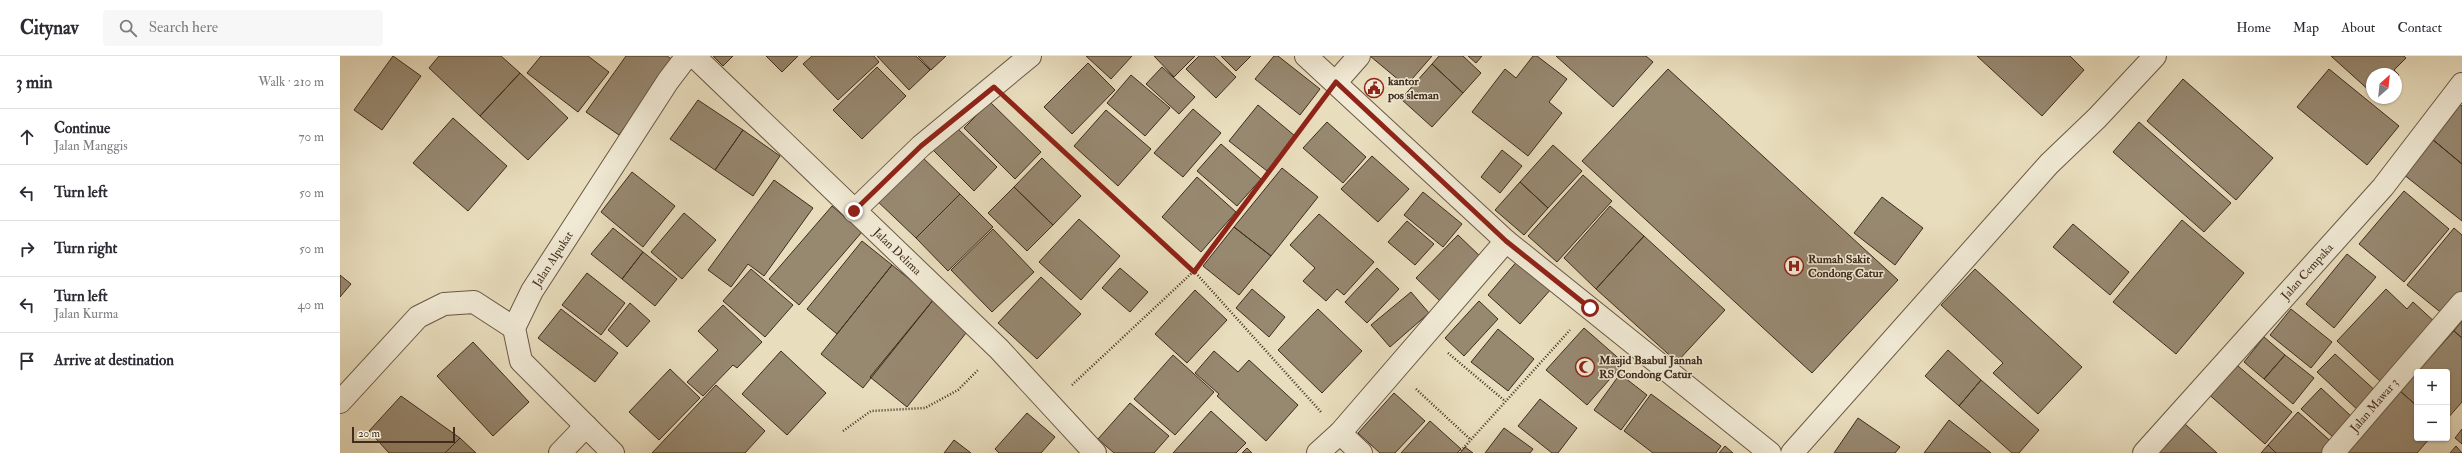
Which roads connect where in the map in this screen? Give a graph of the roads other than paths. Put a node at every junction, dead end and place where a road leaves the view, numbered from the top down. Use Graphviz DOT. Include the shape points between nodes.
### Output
graph roads {
  1 [pos="688,56"];
  2 [pos="694,56"];
  3 [pos="1030,56"];
  4 [pos="1306,56"];
  5 [pos="1359,56"];
  6 [pos="2155,56"];
  7 [pos="1336,82"];
  8 [pos="2462,85"];
  9 [pos="854,211"];
  10 [pos="1506,241"];
  11 [pos="2462,303"];
  12 [pos="514,328"];
  13 [pos="340,402"];
  14 [pos="586,426"];
  15 [pos="1340,433"];
  16 [pos="560,453"];
  17 [pos="613,453"];
  18 [pos="1095,453"];
  19 [pos="1318,453"];
  20 [pos="1361,453"];
  21 [pos="1770,453"];
  22 [pos="1792,453"];
  23 [pos="2144,453"];
  24 [pos="2333,453"];
  1 -- 12 [label="street, Jalan Alpukat" via="668,81 532,291"];
  2 -- 9 [label="street, Jalan Delima"];
  3 -- 9 [label="street" via="921,146"];
  4 -- 7 [label="street"];
  5 -- 7 [label="street"];
  6 -- 22 [label="street" via="2097,118 2049,164"];
  7 -- 10 [label="street"];
  8 -- 23 [label="street, Jalan Cempaka" via="2384,187"];
  9 -- 18 [label="street, Jalan Delima" via="999,349"];
  10 -- 15 [label="street"];
  10 -- 21 [label="street"];
  11 -- 24 [label="street, Jalan Mawar 3"];
  12 -- 13 [label="street" via="474,302 444,304 418,317"];
  12 -- 14 [label="street" via="521,361"];
  14 -- 16 [label="street"];
  14 -- 17 [label="street"];
  15 -- 19 [label="street"];
  15 -- 20 [label="street"];
}
